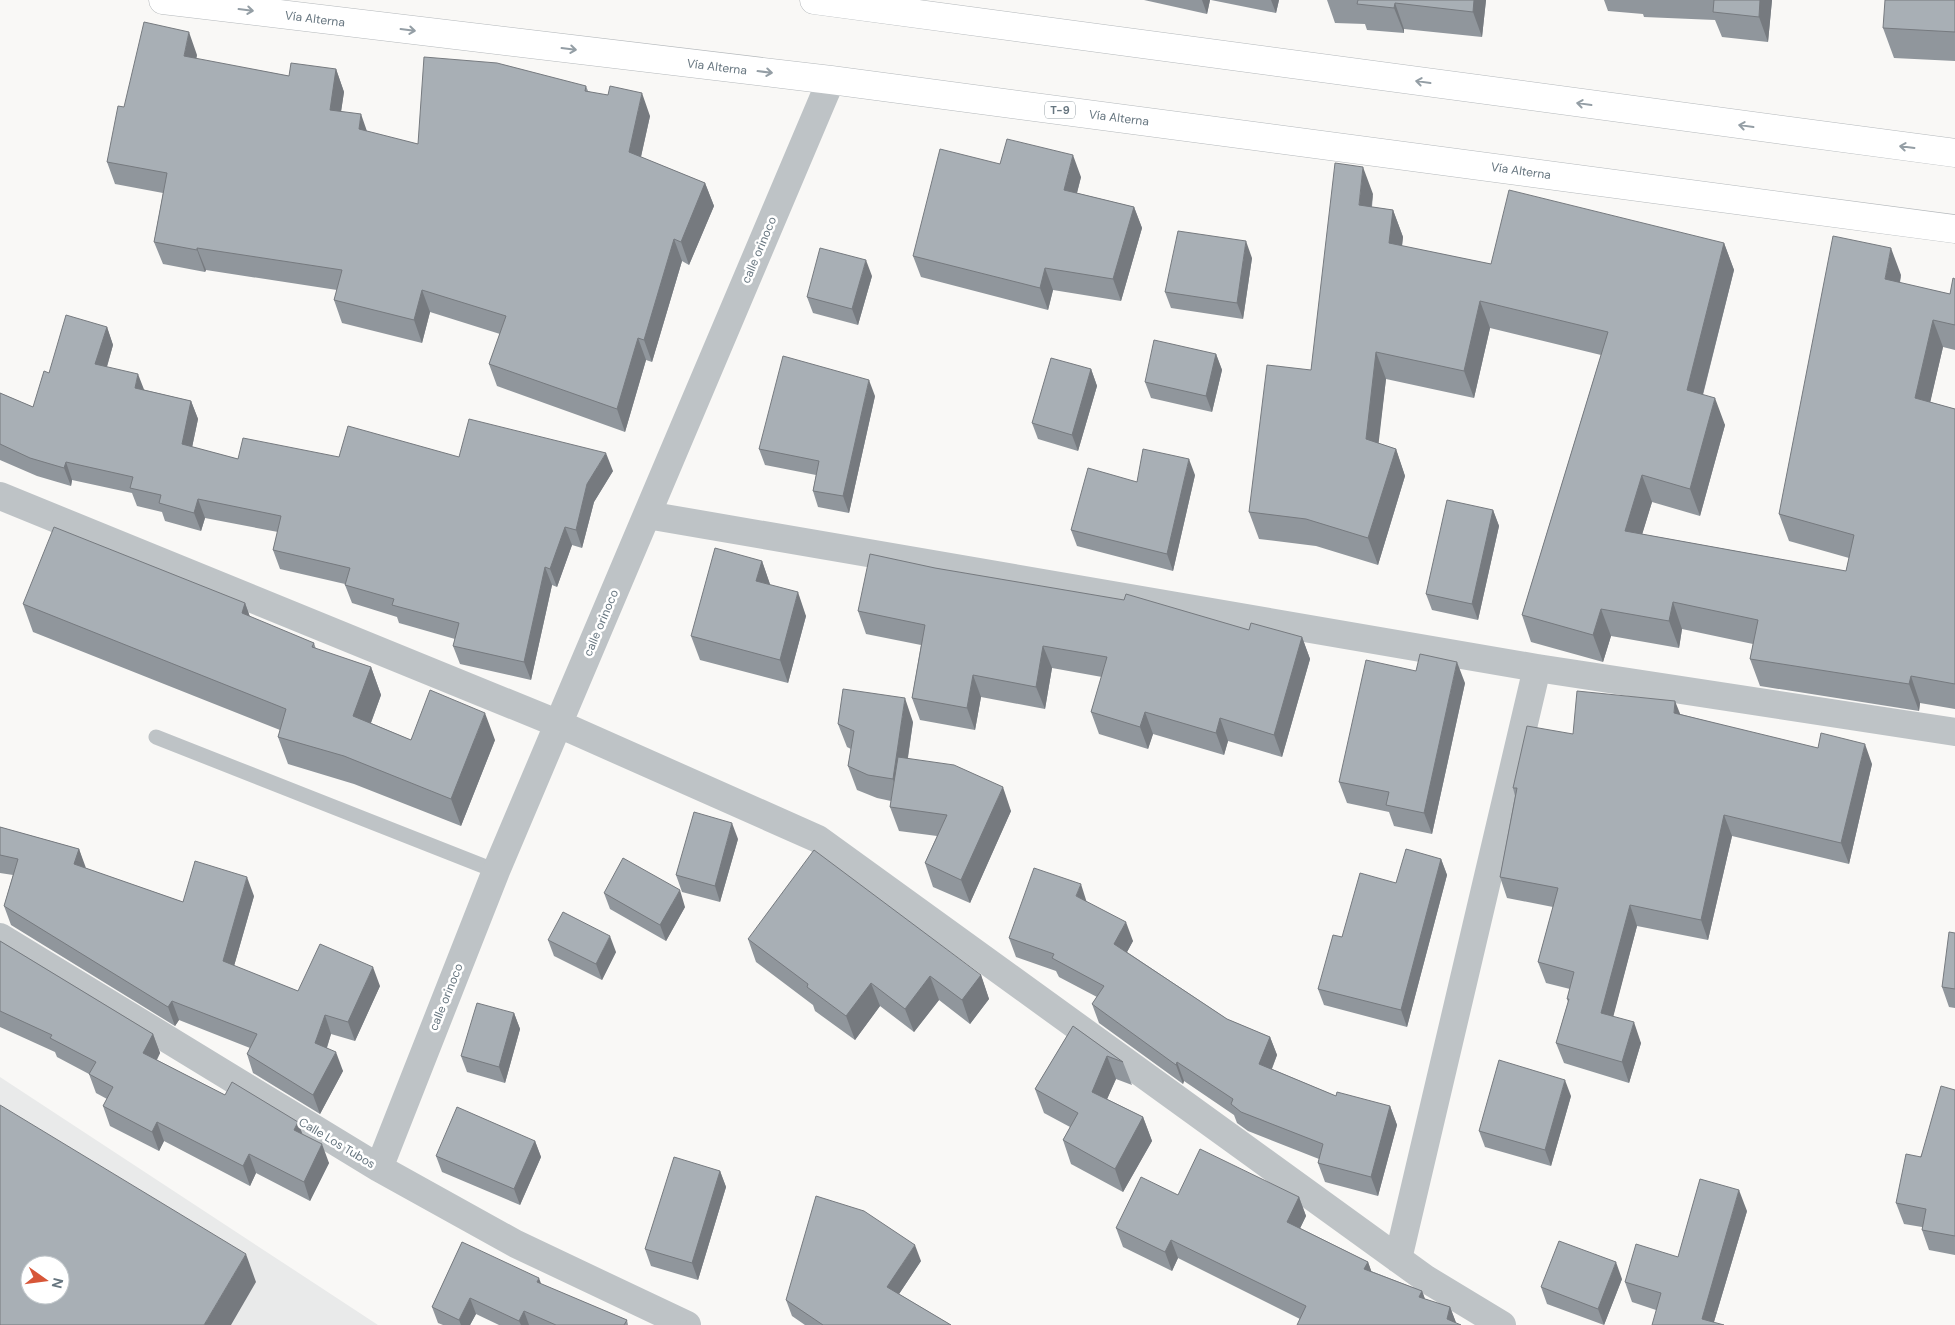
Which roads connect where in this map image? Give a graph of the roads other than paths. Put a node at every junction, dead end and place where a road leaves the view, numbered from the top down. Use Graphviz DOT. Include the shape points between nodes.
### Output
graph roads {
  1 [pos="163,0"];
  2 [pos="814,0"];
  3 [pos="909,6"];
  4 [pos="831,80"];
  5 [pos="1955,153"];
  6 [pos="1955,229"];
  7 [pos="0,496"];
  8 [pos="646,515"];
  9 [pos="1537,668"];
  10 [pos="559,724"];
  11 [pos="1955,732"];
  12 [pos="156,737"];
  13 [pos="496,871"];
  14 [pos="0,937"];
  15 [pos="379,1168"];
  16 [pos="1398,1259"];
  17 [pos="687,1325"];
  18 [pos="1502,1325"];
  1 -- 4 [label="highway, Vía Alterna / T-9, one-way"];
  2 -- 3 [label="highway"];
  5 -- 3 [label="highway, one-way"];
  4 -- 6 [label="highway, Vía Alterna / T-9"];
  4 -- 8 [label="street, calle orinoco"];
  7 -- 10 [label="street"];
  8 -- 9 [label="street"];
  8 -- 10 [label="street, calle orinoco"];
  9 -- 11 [label="street"];
  9 -- 16 [label="street"];
  10 -- 13 [label="street, calle orinoco"];
  10 -- 16 [label="street" via="818,839"];
  12 -- 13 [label="lane"];
  13 -- 15 [label="street, calle orinoco"];
  14 -- 15 [label="street, Calle Los Tubos"];
  15 -- 17 [label="street, Calle Los Tubos" via="516,1244"];
  16 -- 18 [label="street"];
}
